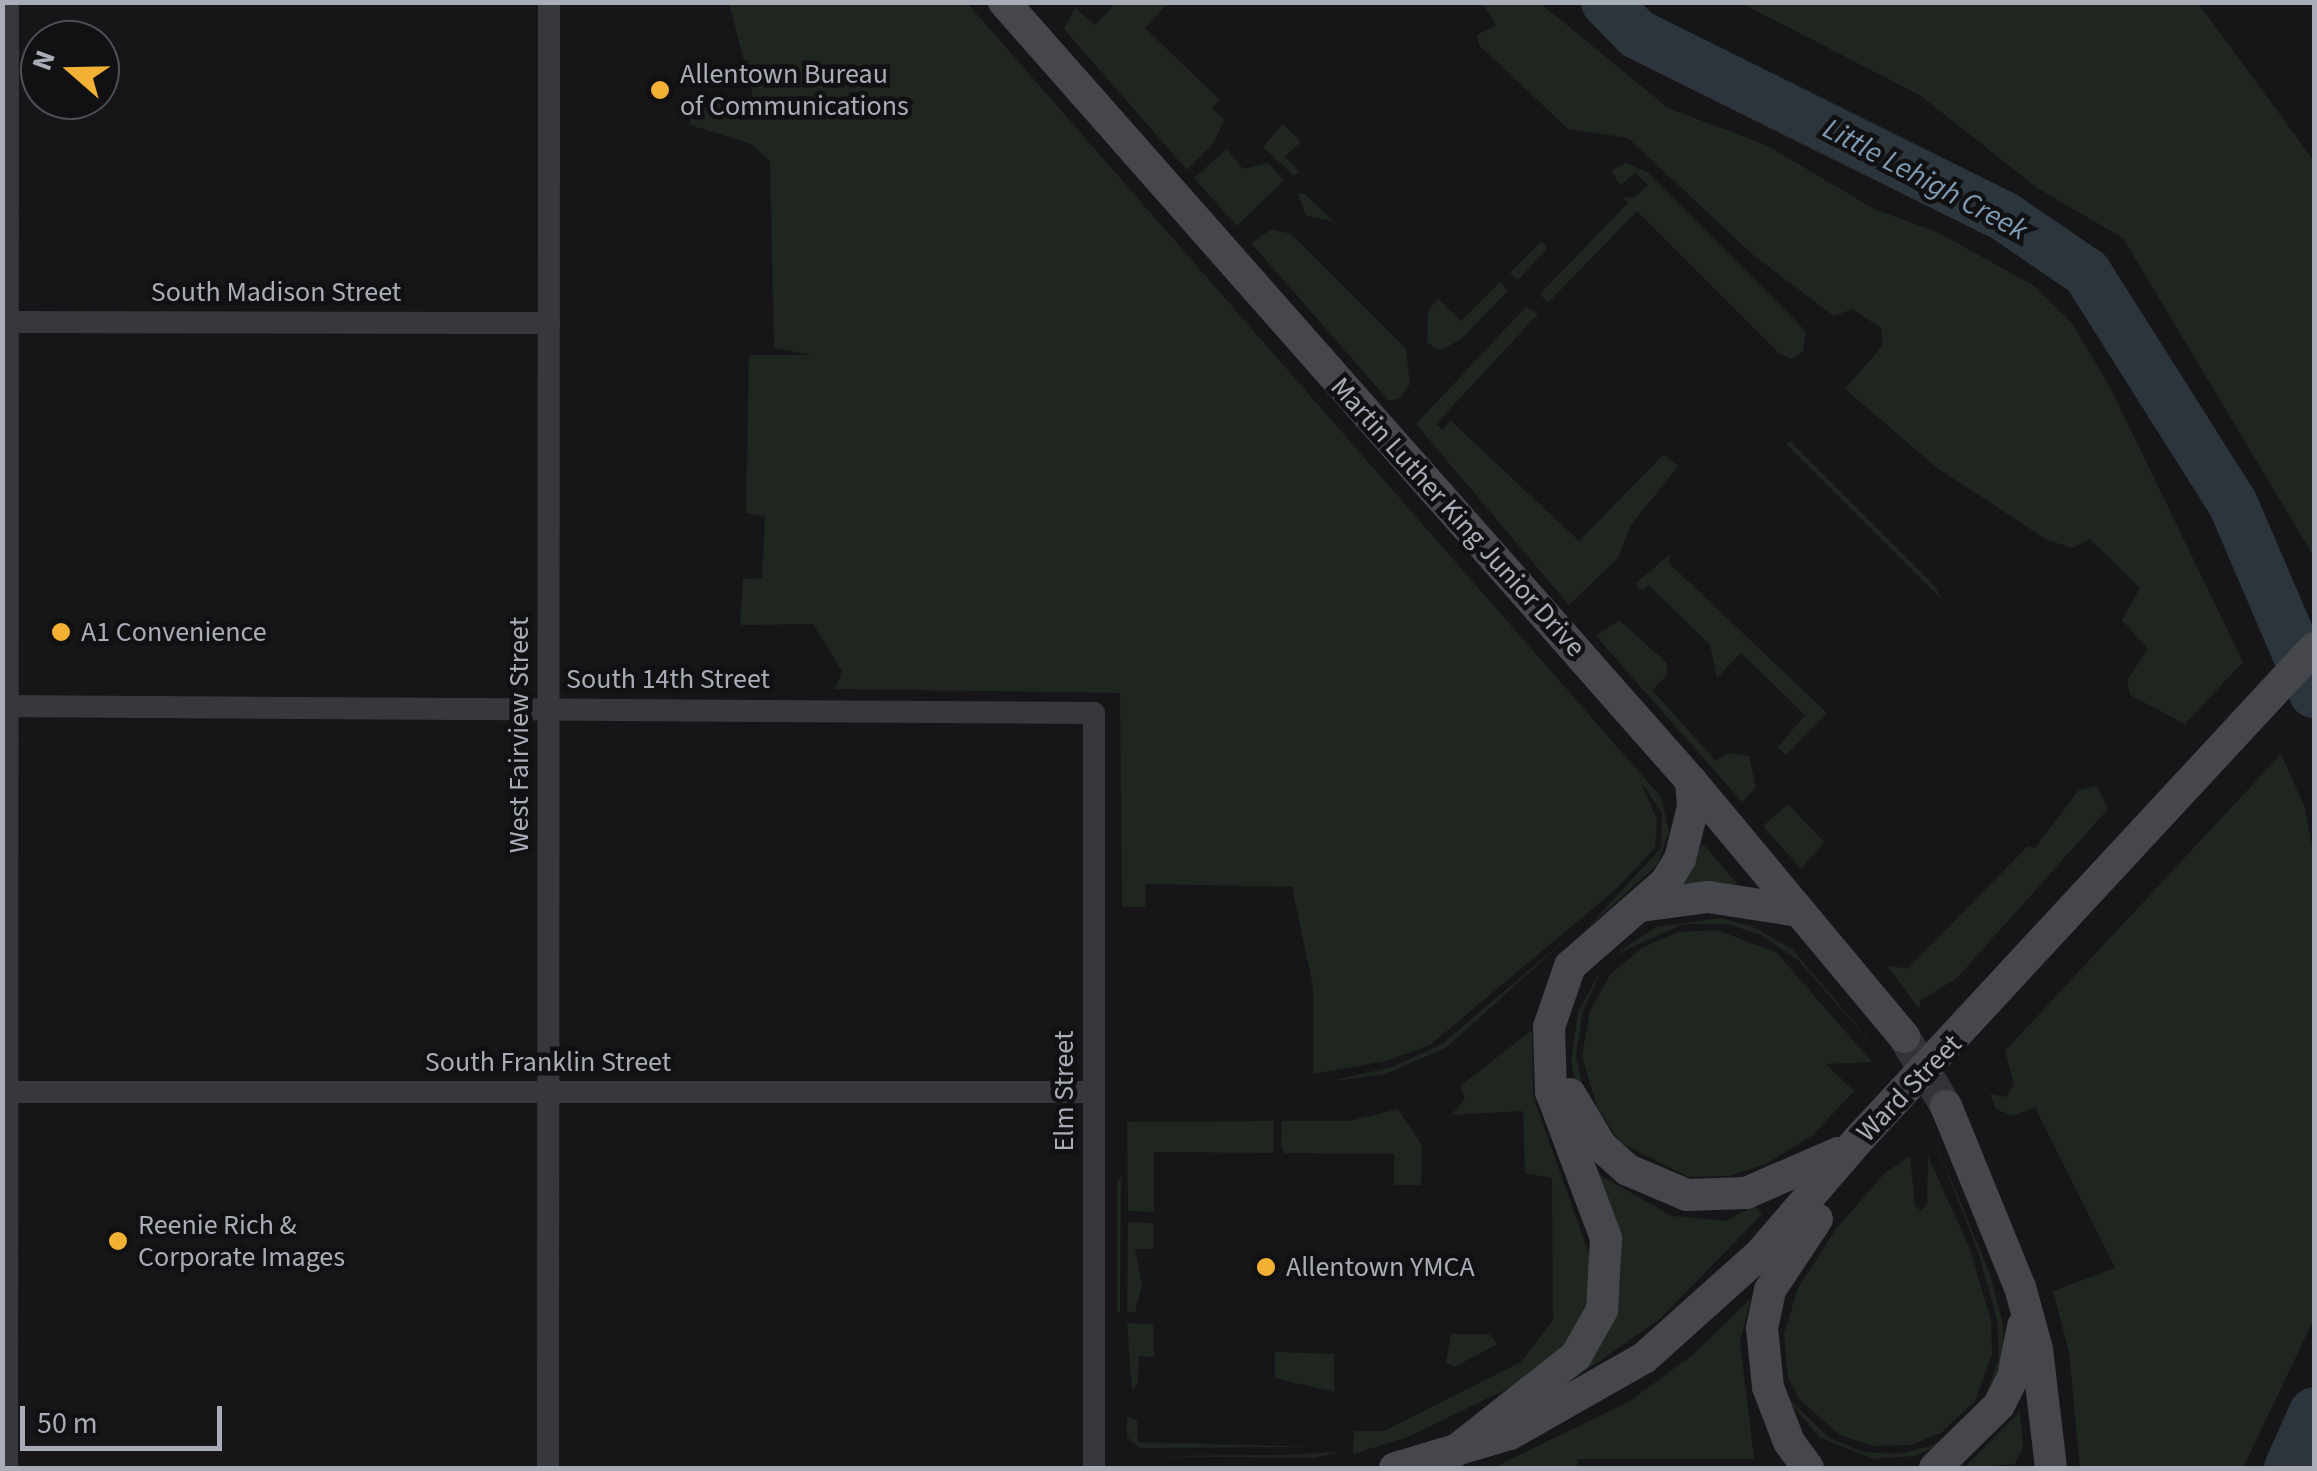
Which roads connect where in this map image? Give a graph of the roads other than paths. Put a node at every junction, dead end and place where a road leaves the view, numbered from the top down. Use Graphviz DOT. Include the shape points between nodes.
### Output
graph roads {
  1 [pos="8,2"];
  2 [pos="550,2"];
  3 [pos="1004,2"];
  4 [pos="5,322"];
  5 [pos="549,323"];
  6 [pos="2314,648"];
  7 [pos="5,706"];
  8 [pos="549,709"];
  9 [pos="1094,713"];
  10 [pos="1691,781"];
  11 [pos="1636,908"];
  12 [pos="1799,911"];
  13 [pos="1582,956"];
  14 [pos="1904,1038"];
  15 [pos="5,1092"];
  16 [pos="548,1092"];
  17 [pos="1094,1092"];
  18 [pos="1946,1106"];
  19 [pos="1865,1148"];
  20 [pos="2020,1287"];
  21 [pos="1774,1404"];
  22 [pos="1450,1456"];
  23 [pos="7,1468"];
  24 [pos="548,1468"];
  25 [pos="1094,1468"];
  26 [pos="1394,1468"];
  27 [pos="1783,1468"];
  28 [pos="1808,1468"];
  29 [pos="1935,1468"];
  30 [pos="2051,1468"];
  1 -- 4 [label="street"];
  2 -- 5 [label="street, West Fairview Street"];
  3 -- 10 [label="main road, Martin Luther King Junior Drive"];
  4 -- 5 [label="street, South Madison Street"];
  4 -- 7 [label="street"];
  5 -- 8 [label="street, West Fairview Street"];
  6 -- 19 [label="main road, Ward Street, bridge"];
  7 -- 8 [label="street, South 14th Street"];
  7 -- 15 [label="street"];
  8 -- 9 [label="street, South 14th Street"];
  8 -- 16 [label="street, West Fairview Street"];
  9 -- 17 [label="street, Elm Street"];
  10 -- 11 [label="main road" via="1691,821 1680,859"];
  10 -- 12 [label="main road, Martin Luther King Junior Drive"];
  11 -- 12 [label="main road" via="1708,897"];
  11 -- 13 [label="main road"];
  12 -- 14 [label="main road, Martin Luther King Junior Drive"];
  13 -- 19 [label="main road" via="1564,1061 1582,1121 1628,1170 1687,1195 1746,1193"];
  13 -- 22 [label="main road" via="1557,993 1547,1057 1551,1092 1606,1238 1602,1310 1576,1356"];
  15 -- 16 [label="street, South Franklin Street"];
  15 -- 23 [label="street"];
  16 -- 17 [label="street, South Franklin Street"];
  16 -- 24 [label="street, West Fairview Street"];
  17 -- 25 [label="street, Elm Street"];
  18 -- 20 [label="main road"];
  19 -- 21 [label="main road" via="1770,1290 1762,1363"];
  19 -- 22 [label="main road, Ward Street" via="1644,1358 1565,1408"];
  20 -- 29 [label="main road" via="2023,1336 2014,1377 1976,1434"];
  20 -- 30 [label="main road" via="2037,1350"];
  21 -- 27 [label="main road"];
  21 -- 28 [label="main road"];
  22 -- 26 [label="main road, Ward Street"];
}
